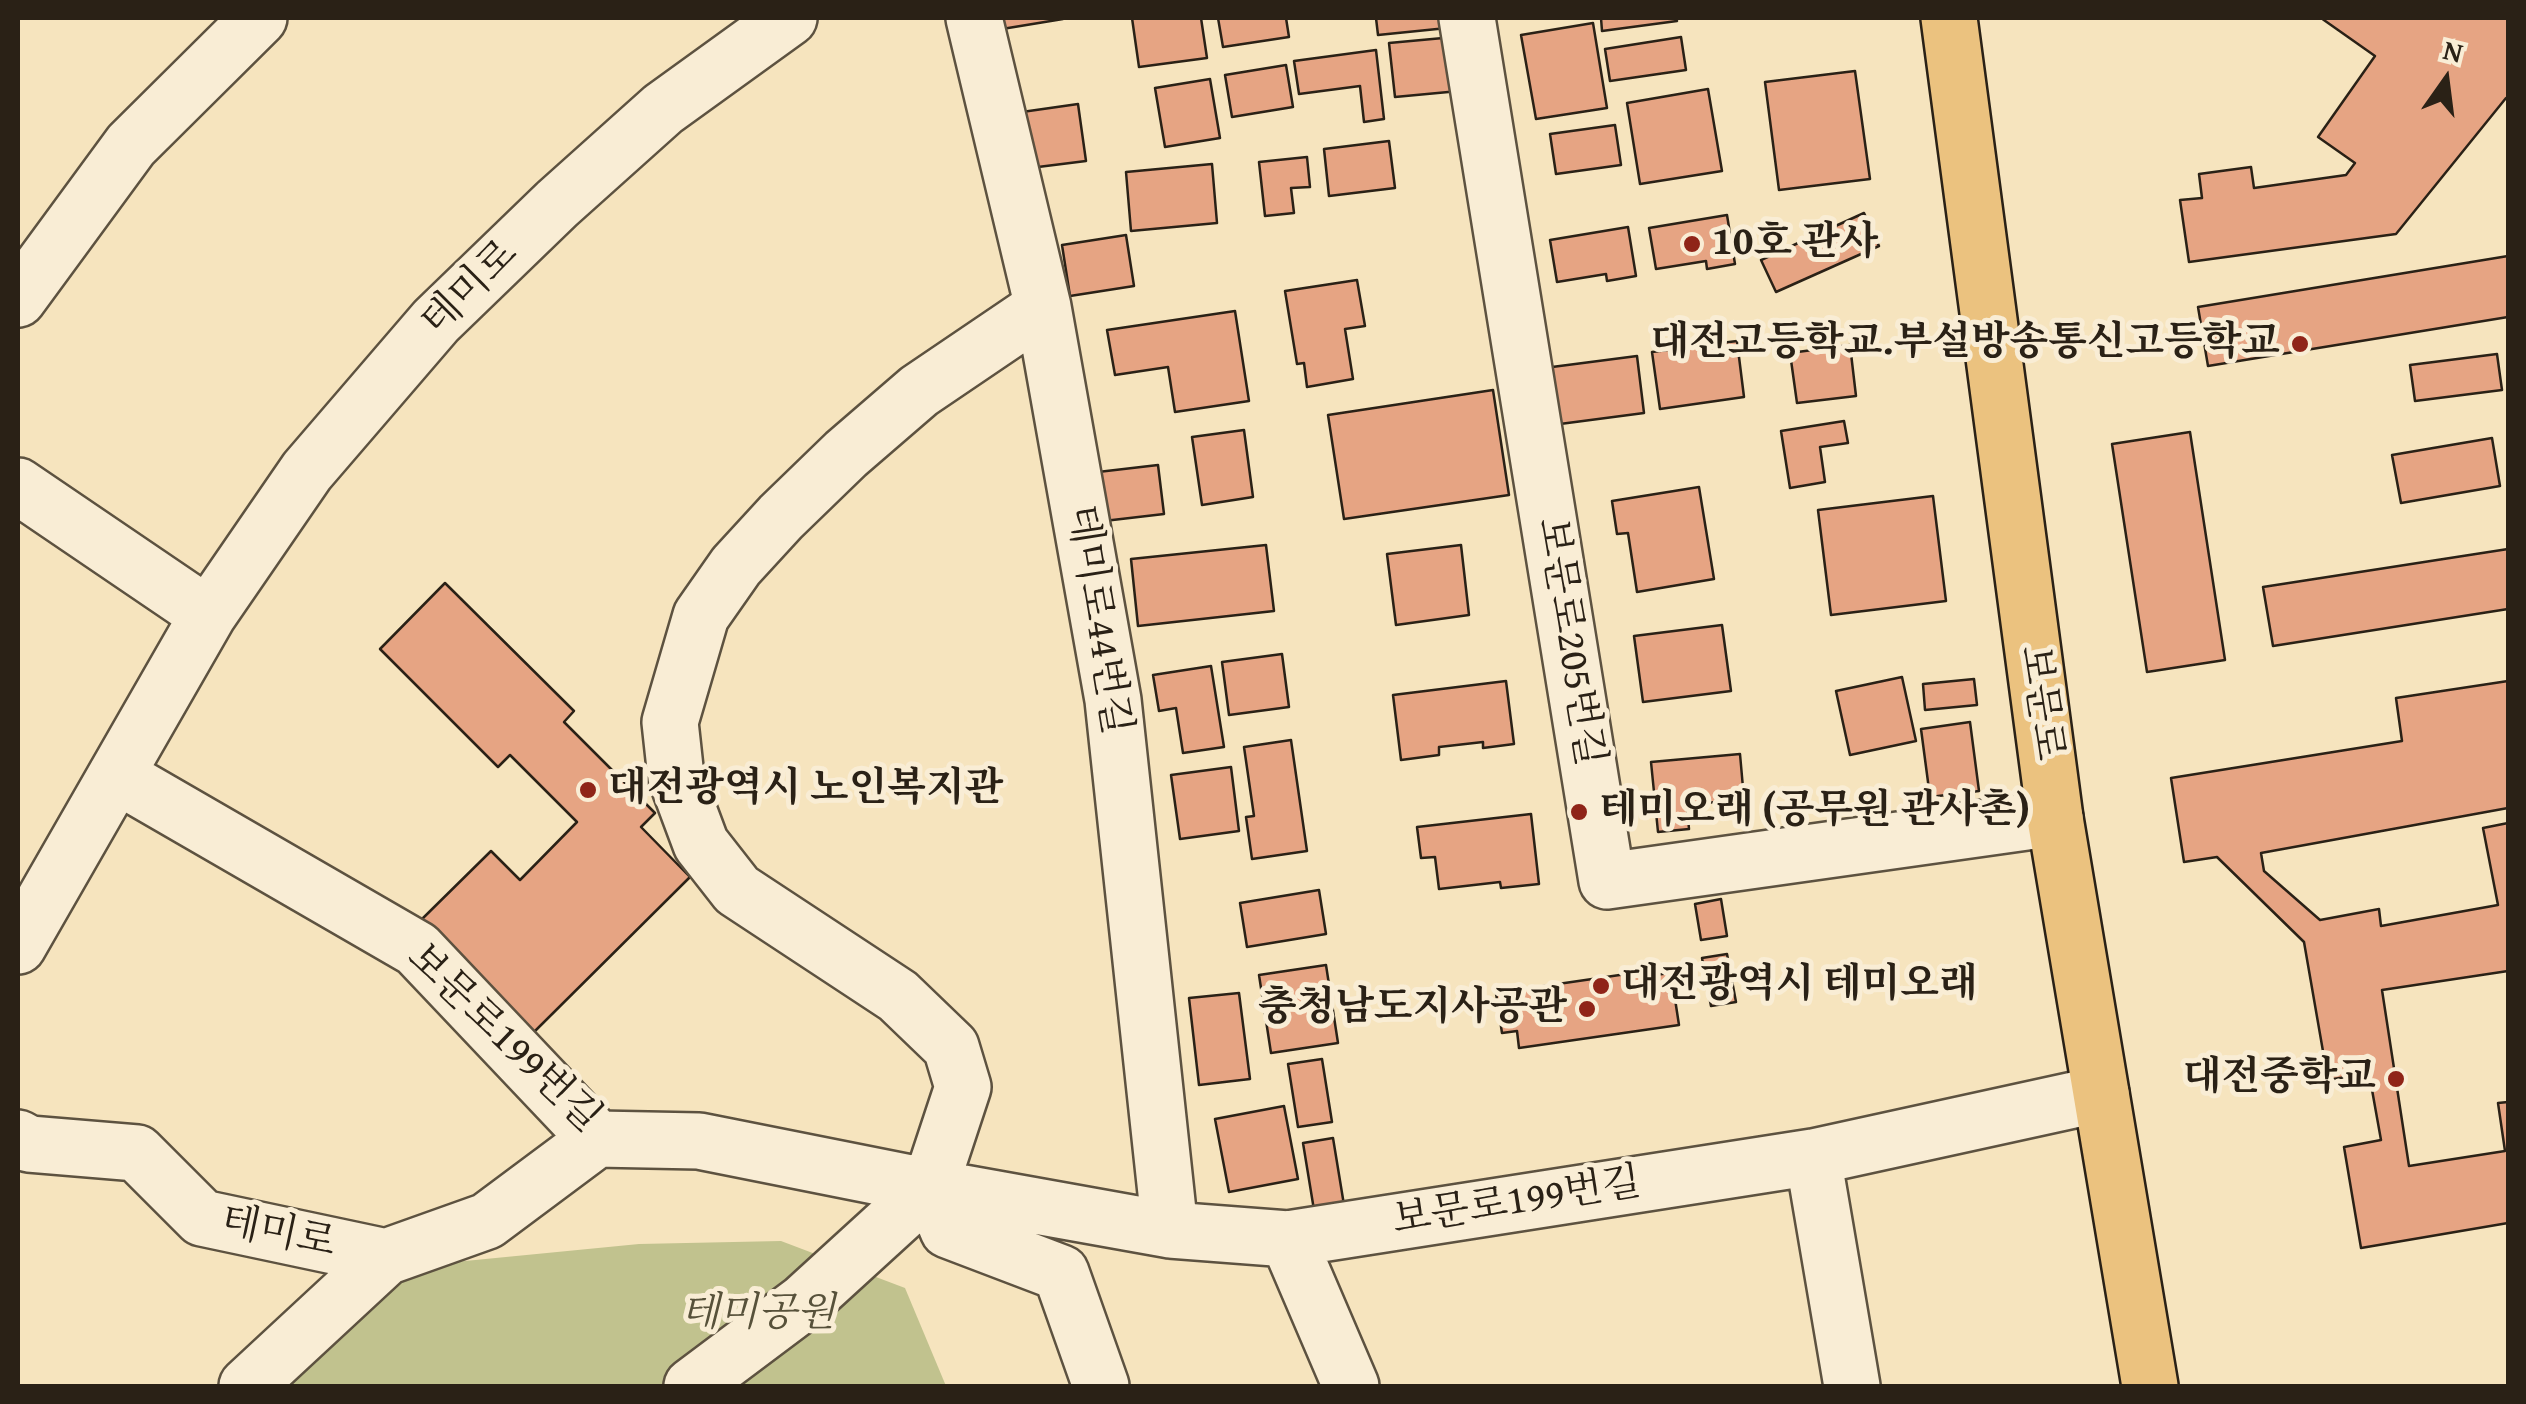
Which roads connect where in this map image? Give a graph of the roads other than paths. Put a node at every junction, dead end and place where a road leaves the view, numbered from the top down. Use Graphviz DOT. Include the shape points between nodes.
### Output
graph roads {
  1 [pos="259,18"];
  2 [pos="789,18"];
  3 [pos="974,18"];
  4 [pos="1467,18"];
  5 [pos="1948,18"];
  6 [pos="18,299"];
  7 [pos="1043,307"];
  8 [pos="18,486"];
  9 [pos="208,615"];
  10 [pos="116,774"];
  11 [pos="2055,818"];
  12 [pos="20,935"];
  13 [pos="2101,1094"];
  14 [pos="18,1138"];
  15 [pos="596,1140"];
  16 [pos="1813,1157"];
  17 [pos="930,1188"];
  18 [pos="1170,1230"];
  19 [pos="1288,1239"];
  20 [pos="386,1257"];
  21 [pos="247,1386"];
  22 [pos="692,1386"];
  23 [pos="1101,1386"];
  24 [pos="1351,1386"];
  25 [pos="1852,1386"];
  26 [pos="2150,1386"];
  1 -- 6 [label="street" via="131,146"];
  2 -- 9 [label="street, 테미로" via="663,110 436,321 307,472"];
  3 -- 7 [label="street, 테미로44번길"];
  4 -- 11 [label="street, 보문로205번길" via="1608,881"];
  5 -- 11 [label="main road, 보문로"];
  7 -- 17 [label="street" via="918,391 736,566 701,616 670,722 676,778 701,844 738,890 898,996 951,1047 964,1087"];
  7 -- 18 [label="street, 테미로44번길" via="1114,700"];
  8 -- 9 [label="street"];
  9 -- 10 [label="street, 테미로"];
  10 -- 12 [label="street, 테미로"];
  10 -- 15 [label="street, 보문로199번길" via="418,949"];
  11 -- 13 [label="main road, 보문로"];
  13 -- 16 [label="street, 보문로199번길"];
  13 -- 26 [label="main road, 보문로"];
  14 -- 20 [label="street, 테미로" via="137,1153 202,1218"];
  15 -- 17 [label="street, 보문로199번길" via="700,1141"];
  15 -- 20 [label="street" via="487,1222"];
  16 -- 19 [label="street, 보문로199번길"];
  16 -- 25 [label="street"];
  17 -- 18 [label="street, 보문로199번길"];
  17 -- 22 [label="street" via="804,1302"];
  17 -- 23 [label="street" via="948,1230 1061,1273"];
  18 -- 19 [label="street, 보문로199번길"];
  19 -- 24 [label="street"];
  20 -- 21 [label="street"];
}
